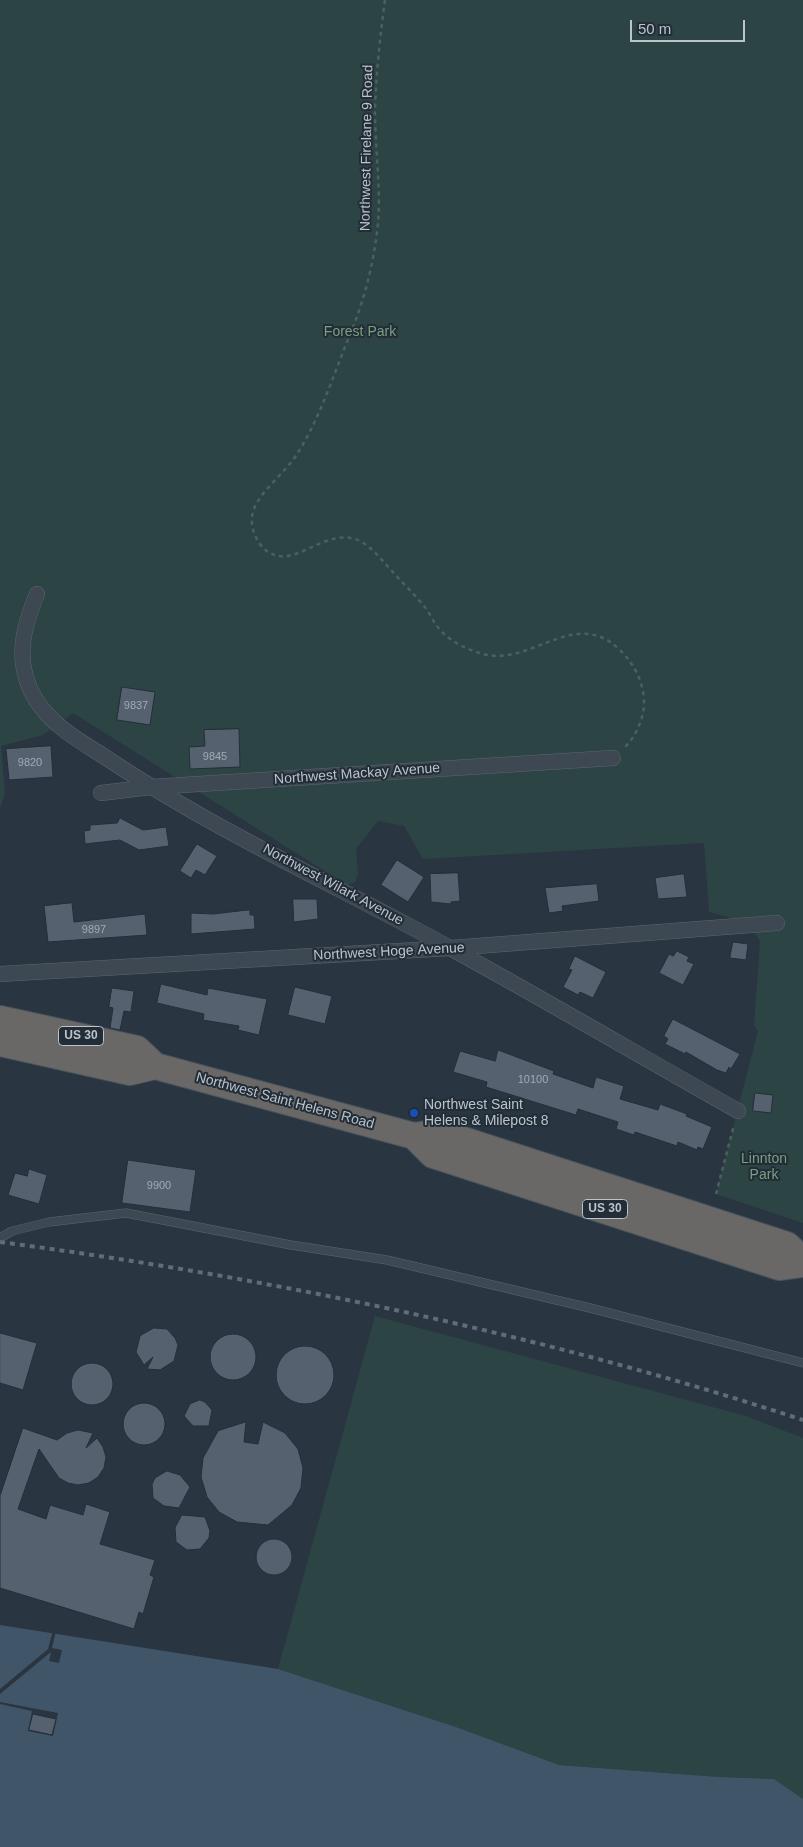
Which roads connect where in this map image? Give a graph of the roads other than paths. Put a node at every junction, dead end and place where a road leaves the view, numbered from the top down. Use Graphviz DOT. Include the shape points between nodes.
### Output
graph roads {
  1 [pos="37,594"];
  2 [pos="613,758"];
  3 [pos="151,787"];
  4 [pos="100,793"];
  5 [pos="777,924"];
  6 [pos="450,948"];
  7 [pos="0,974"];
  8 [pos="0,1019"];
  9 [pos="0,1043"];
  10 [pos="155,1066"];
  11 [pos="738,1112"];
  12 [pos="414,1136"];
  13 [pos="0,1238"];
  14 [pos="803,1260"];
  15 [pos="803,1264"];
  16 [pos="803,1363"];
  1 -- 3 [label="street, Northwest Wilark Avenue" via="24,626 21,655 36,700 67,733"];
  2 -- 3 [label="street, Northwest Mackay Avenue"];
  3 -- 4 [label="street, Northwest Mackay Avenue"];
  3 -- 6 [label="street, Northwest Wilark Avenue"];
  5 -- 6 [label="street, Northwest Hoge Avenue"];
  6 -- 7 [label="street, Northwest Hoge Avenue"];
  6 -- 11 [label="street, Northwest Wilark Avenue"];
  8 -- 10 [label="highway, Northwest Saint Helens Road / US 30" via="136,1049"];
  9 -- 10 [label="highway, Northwest Saint Helens Road / US 30" via="130,1072"];
  10 -- 12 [label="highway, Northwest Saint Helens Road / US 30"];
  12 -- 14 [label="highway, Northwest Saint Helens Road / US 30" via="440,1132 525,1158 787,1245"];
  12 -- 15 [label="highway, Northwest Saint Helens Road / US 30" via="433,1155 780,1267"];
  13 -- 16 [label="lane" via="49,1222 126,1213 386,1260"];
}
